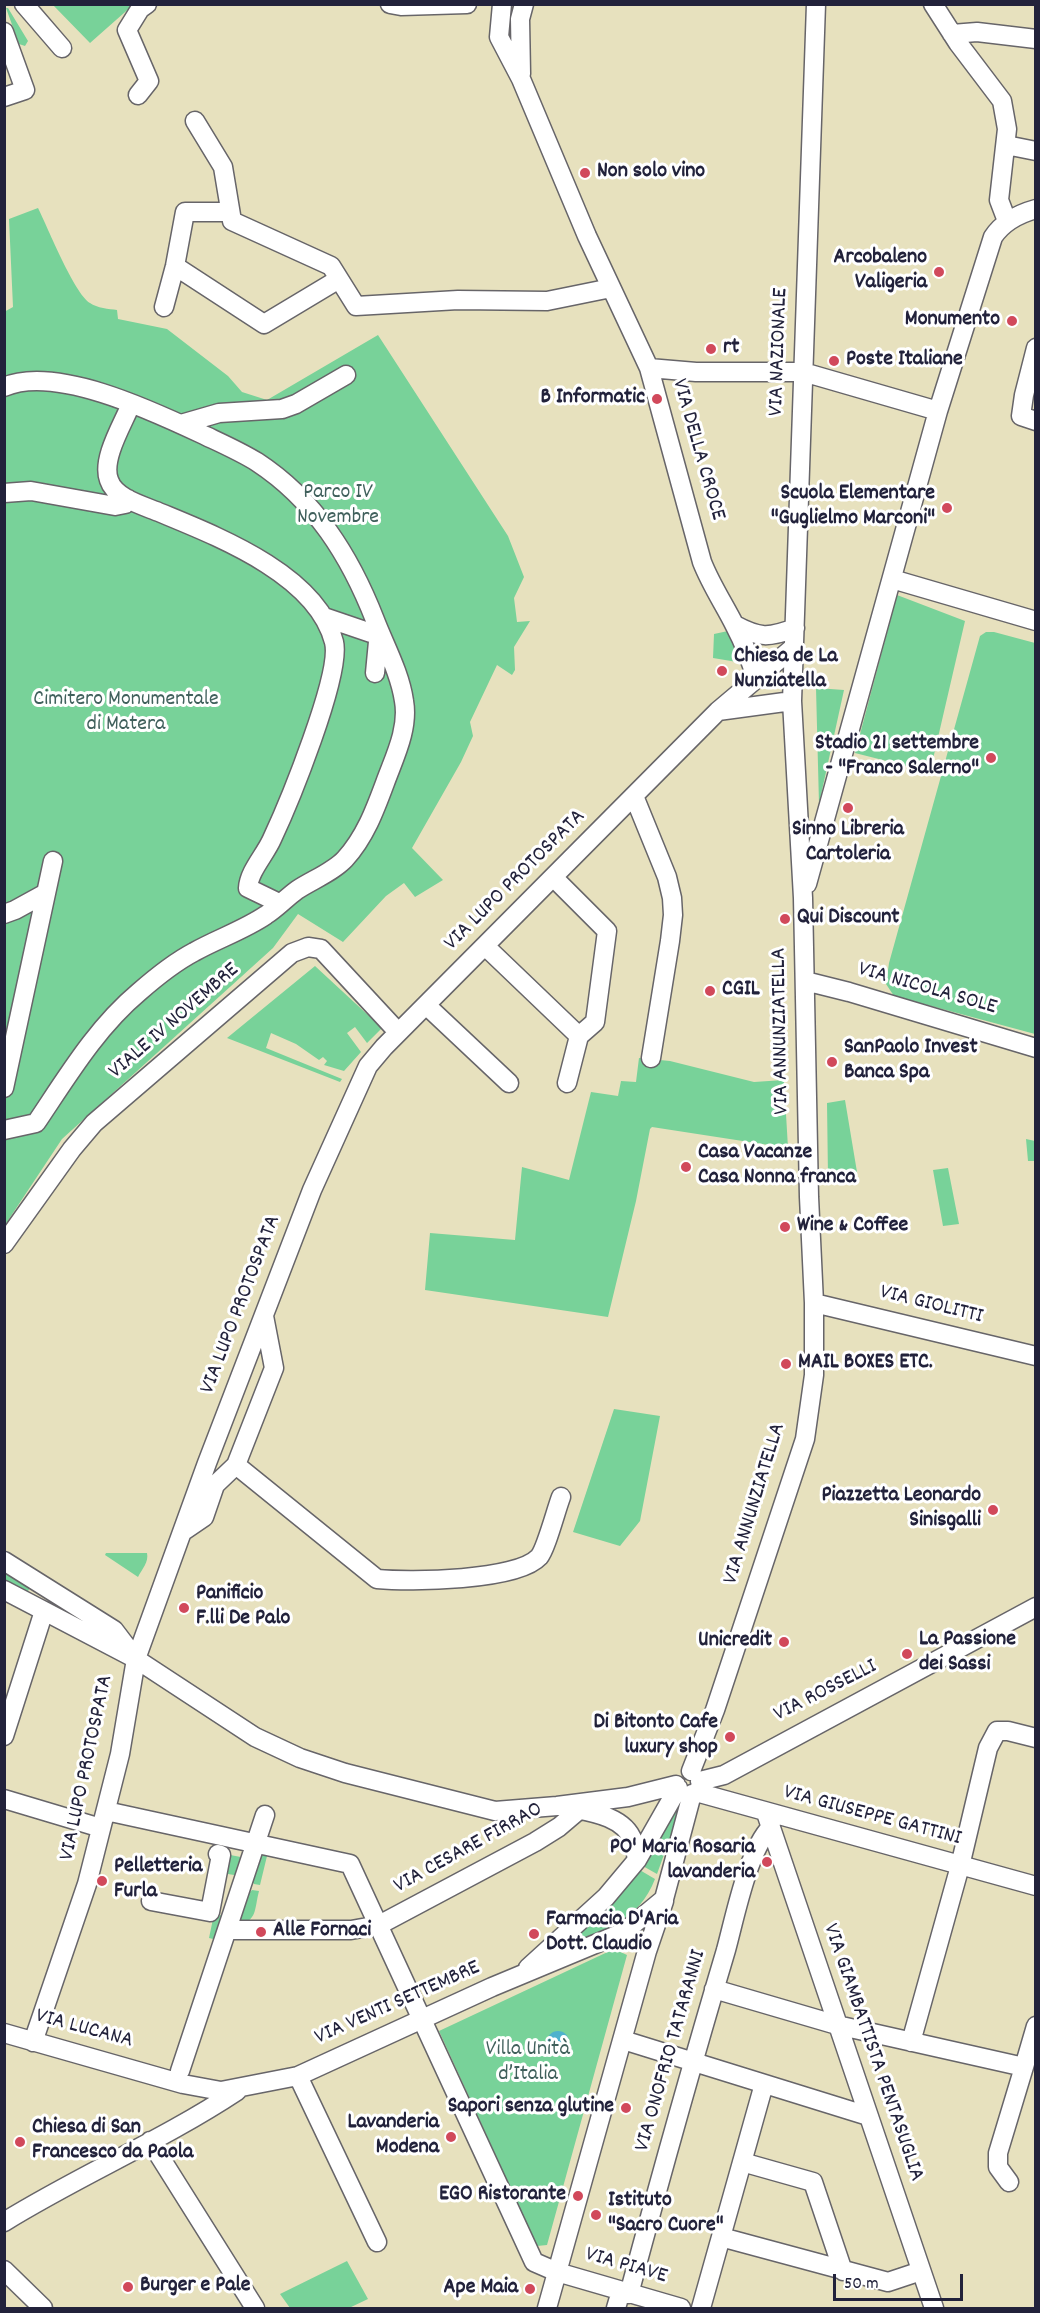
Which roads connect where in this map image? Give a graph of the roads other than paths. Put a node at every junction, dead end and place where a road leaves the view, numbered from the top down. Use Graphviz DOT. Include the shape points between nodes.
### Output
graph roads {
  1 [pos="24,4"];
  2 [pos="147,4"];
  3 [pos="390,4"];
  4 [pos="467,4"];
  5 [pos="502,4"];
  6 [pos="508,4"];
  7 [pos="816,4"];
  8 [pos="933,4"];
  9 [pos="522,12"];
  10 [pos="4,32"];
  11 [pos="952,33"];
  12 [pos="1035,39"];
  13 [pos="62,48"];
  14 [pos="521,79"];
  15 [pos="138,95"];
  16 [pos="4,97"];
  17 [pos="195,121"];
  18 [pos="1006,145"];
  19 [pos="1035,151"];
  20 [pos="1035,209"];
  21 [pos="230,212"];
  22 [pos="1007,221"];
  23 [pos="175,266"];
  24 [pos="339,279"];
  25 [pos="611,288"];
  26 [pos="164,307"];
  27 [pos="1035,352"];
  28 [pos="649,368"];
  29 [pos="803,372"];
  30 [pos="346,375"];
  31 [pos="4,387"];
  32 [pos="131,404"];
  33 [pos="938,411"];
  34 [pos="1028,419"];
  35 [pos="181,424"];
  36 [pos="4,493"];
  37 [pos="128,499"];
  38 [pos="892,579"];
  39 [pos="324,617"];
  40 [pos="1035,621"];
  41 [pos="735,625"];
  42 [pos="795,628"];
  43 [pos="380,632"];
  44 [pos="794,647"];
  45 [pos="375,673"];
  46 [pos="756,679"];
  47 [pos="792,701"];
  48 [pos="718,711"];
  49 [pos="634,796"];
  50 [pos="53,861"];
  51 [pos="553,877"];
  52 [pos="46,893"];
  53 [pos="803,897"];
  54 [pos="279,903"];
  55 [pos="4,914"];
  56 [pos="485,946"];
  57 [pos="805,981"];
  58 [pos="426,1005"];
  59 [pos="398,1032"];
  60 [pos="579,1036"];
  61 [pos="1035,1048"];
  62 [pos="651,1058"];
  63 [pos="509,1083"];
  64 [pos="567,1083"];
  65 [pos="4,1088"];
  66 [pos="4,1130"];
  67 [pos="4,1244"];
  68 [pos="814,1303"];
  69 [pos="264,1316"];
  70 [pos="1035,1356"];
  71 [pos="236,1465"];
  72 [pos="561,1497"];
  73 [pos="182,1532"];
  74 [pos="4,1562"];
  75 [pos="4,1590"];
  76 [pos="1035,1607"];
  77 [pos="44,1611"];
  78 [pos="136,1659"];
  79 [pos="4,1736"];
  80 [pos="1035,1738"];
  81 [pos="689,1785"];
  82 [pos="4,1799"];
  83 [pos="557,1806"];
  84 [pos="579,1810"];
  85 [pos="265,1815"];
  86 [pos="103,1819"];
  87 [pos="768,1820"];
  88 [pos="256,1843"];
  89 [pos="218,1854"];
  90 [pos="637,1860"];
  91 [pos="960,1866"];
  92 [pos="216,1881"];
  93 [pos="251,1886"];
  94 [pos="1035,1886"];
  95 [pos="664,1899"];
  96 [pos="151,1901"];
  97 [pos="211,1907"];
  98 [pos="233,1912"];
  99 [pos="380,1925"];
  100 [pos="227,1930"];
  101 [pos="518,1977"];
  102 [pos="714,1989"];
  103 [pos="422,2018"];
  104 [pos="837,2025"];
  105 [pos="1035,2026"];
  106 [pos="4,2033"];
  107 [pos="623,2040"];
  108 [pos="33,2042"];
  109 [pos="911,2042"];
  110 [pos="693,2062"];
  111 [pos="1024,2067"];
  112 [pos="180,2071"];
  113 [pos="298,2076"];
  114 [pos="764,2084"];
  115 [pos="246,2085"];
  116 [pos="867,2116"];
  117 [pos="150,2141"];
  118 [pos="742,2162"];
  119 [pos="1009,2182"];
  120 [pos="4,2222"];
  121 [pos="722,2237"];
  122 [pos="377,2242"];
  123 [pos="4,2270"];
  124 [pos="843,2271"];
  125 [pos="921,2271"];
  126 [pos="557,2272"];
  127 [pos="622,2298"];
  128 [pos="43,2308"];
  129 [pos="255,2308"];
  130 [pos="547,2308"];
  131 [pos="681,2308"];
  132 [pos="701,2308"];
  133 [pos="934,2308"];
  1 -- 13 [label="street"];
  2 -- 15 [label="street" via="127,30 149,81"];
  3 -- 4 [label="street"];
  5 -- 14 [label="street, VIA DELLA CROCE" via="499,37"];
  6 -- 9 [label="street"];
  7 -- 29 [label="street, VIA NAZIONALE"];
  8 -- 11 [label="street"];
  9 -- 14 [label="street"];
  10 -- 16 [label="street" via="25,90"];
  11 -- 12 [label="street"];
  11 -- 18 [label="street" via="1002,101 1007,122"];
  14 -- 25 [label="street, VIA DELLA CROCE"];
  17 -- 21 [label="street" via="223,167"];
  18 -- 19 [label="street"];
  18 -- 22 [label="street" via="999,200"];
  20 -- 22 [label="street"];
  21 -- 23 [label="street" via="185,212"];
  21 -- 24 [label="street" via="232,221 332,266"];
  22 -- 33 [label="street" via="993,237"];
  23 -- 24 [label="street" via="264,324"];
  23 -- 26 [label="street"];
  24 -- 25 [label="street" via="356,306 458,300 547,301"];
  25 -- 28 [label="street, VIA DELLA CROCE"];
  27 -- 34 [label="street" via="1024,395"];
  28 -- 29 [label="street"];
  28 -- 41 [label="street, VIA DELLA CROCE" via="702,562"];
  29 -- 33 [label="street"];
  29 -- 42 [label="street, VIA NAZIONALE"];
  30 -- 35 [label="street" via="282,409 219,413"];
  31 -- 32 [label="street" via="26,381 66,382"];
  32 -- 35 [label="street"];
  32 -- 37 [label="street" via="106,470 112,487"];
  33 -- 38 [label="street"];
  35 -- 43 [label="street" via="257,462 305,500 345,555"];
  36 -- 37 [label="street" via="31,491 115,506"];
  37 -- 39 [label="street" via="279,570"];
  38 -- 40 [label="street"];
  38 -- 53 [label="street"];
  39 -- 43 [label="street" via="371,633"];
  39 -- 54 [label="street" via="335,643 336,658 321,714 285,813 248,880 248,888"];
  41 -- 42 [label="street" via="764,637"];
  41 -- 46 [label="street, VIA DELLA CROCE"];
  42 -- 44 [label="street, VIA NAZIONALE"];
  43 -- 45 [label="street"];
  43 -- 54 [label="street" via="405,702 400,744 363,836 343,862"];
  44 -- 46 [label="street, VIA LUPO PROTOSPATA"];
  44 -- 47 [label="street, VIA NAZIONALE"];
  46 -- 48 [label="street, VIA LUPO PROTOSPATA"];
  47 -- 48 [label="street"];
  47 -- 53 [label="street, VIA ANNUNZIATELLA"];
  48 -- 49 [label="street, VIA LUPO PROTOSPATA"];
  49 -- 51 [label="street, VIA LUPO PROTOSPATA"];
  49 -- 62 [label="street" via="668,877 672,898 670,941"];
  50 -- 52 [label="street"];
  51 -- 56 [label="street, VIA LUPO PROTOSPATA"];
  51 -- 60 [label="street" via="607,931 595,1022"];
  52 -- 55 [label="street"];
  52 -- 65 [label="street"];
  53 -- 57 [label="street, VIA ANNUNZIATELLA"];
  54 -- 66 [label="street" via="267,915 190,954 138,993 90,1044 36,1123"];
  56 -- 58 [label="street, VIA LUPO PROTOSPATA"];
  56 -- 60 [label="street"];
  57 -- 61 [label="street, VIA NICOLA SOLE"];
  57 -- 68 [label="street, VIA ANNUNZIATELLA"];
  58 -- 59 [label="street, VIA LUPO PROTOSPATA"];
  58 -- 63 [label="street"];
  59 -- 67 [label="street, VIALE IV NOVEMBRE" via="321,949 308,947 292,952 94,1123"];
  59 -- 69 [label="street, VIA LUPO PROTOSPATA" via="368,1066 312,1190"];
  60 -- 64 [label="street"];
  68 -- 70 [label="street, VIA GIOLITTI"];
  68 -- 81 [label="street, VIA ANNUNZIATELLA" via="814,1375 805,1439"];
  69 -- 71 [label="street" via="274,1368"];
  69 -- 73 [label="street, VIA LUPO PROTOSPATA"];
  71 -- 72 [label="street" via="377,1579 472,1576 527,1566 540,1556"];
  71 -- 73 [label="street" via="215,1485 204,1516"];
  73 -- 78 [label="street, VIA LUPO PROTOSPATA"];
  74 -- 78 [label="street" via="114,1630"];
  75 -- 77 [label="street"];
  76 -- 81 [label="street, VIA ROSSELLI" via="724,1774"];
  77 -- 78 [label="street"];
  77 -- 79 [label="street"];
  78 -- 83 [label="street" via="255,1737 300,1758 495,1811"];
  78 -- 86 [label="street, VIA LUPO PROTOSPATA" via="120,1754"];
  80 -- 91 [label="street" via="997,1731 988,1748"];
  81 -- 83 [label="street, VIA ROSSELLI"];
  81 -- 87 [label="street, VIA GIUSEPPE GATTINI"];
  81 -- 90 [label="street, VIA VENTI SETTEMBRE"];
  81 -- 95 [label="street"];
  82 -- 86 [label="street"];
  83 -- 84 [label="street"];
  84 -- 90 [label="street" via="618,1822 633,1840"];
  84 -- 99 [label="street, VIA CESARE FIRRAO" via="535,1842"];
  85 -- 88 [label="street"];
  86 -- 88 [label="street"];
  86 -- 108 [label="street, VIA LUPO PROTOSPATA" via="87,1884"];
  87 -- 91 [label="street, VIA GIUSEPPE GATTINI"];
  87 -- 102 [label="street, VIA ONOFRIO TATARANNI"];
  87 -- 104 [label="street, VIA GIAMBATTISTA PENTASUGLIA"];
  88 -- 93 [label="street"];
  88 -- 99 [label="street, VIA PIAVE" via="350,1864"];
  89 -- 92 [label="street" via="221,1855"];
  90 -- 101 [label="street, VIA VENTI SETTEMBRE" via="606,1897"];
  91 -- 94 [label="street, VIA GIUSEPPE GATTINI"];
  91 -- 109 [label="street"];
  92 -- 93 [label="street"];
  92 -- 97 [label="street"];
  93 -- 98 [label="street"];
  95 -- 101 [label="street, VIA VENTI SETTEMBRE" via="624,1932"];
  95 -- 107 [label="street"];
  96 -- 97 [label="street" via="210,1912"];
  97 -- 98 [label="street"];
  98 -- 100 [label="street"];
  99 -- 100 [label="street, VIA CESARE FIRRAO" via="351,1930"];
  99 -- 103 [label="street, VIA PIAVE"];
  100 -- 112 [label="street"];
  101 -- 103 [label="street, VIA VENTI SETTEMBRE"];
  102 -- 104 [label="street"];
  102 -- 110 [label="street, VIA ONOFRIO TATARANNI"];
  103 -- 113 [label="street, VIA VENTI SETTEMBRE"];
  103 -- 126 [label="street, VIA PIAVE" via="534,2262"];
  104 -- 109 [label="street"];
  104 -- 116 [label="street, VIA GIAMBATTISTA PENTASUGLIA"];
  105 -- 111 [label="street"];
  106 -- 108 [label="street, VIA LUCANA"];
  107 -- 110 [label="street"];
  107 -- 126 [label="street"];
  108 -- 115 [label="street, VIA LUCANA" via="183,2084 221,2091"];
  109 -- 111 [label="street"];
  110 -- 114 [label="street"];
  110 -- 127 [label="street, VIA ONOFRIO TATARANNI"];
  111 -- 119 [label="street" via="998,2153 998,2167"];
  113 -- 115 [label="street"];
  113 -- 122 [label="street"];
  114 -- 116 [label="street"];
  114 -- 118 [label="street"];
  115 -- 117 [label="street" via="194,2119"];
  116 -- 125 [label="street, VIA GIAMBATTISTA PENTASUGLIA"];
  117 -- 120 [label="street"];
  117 -- 129 [label="street"];
  118 -- 121 [label="street"];
  118 -- 124 [label="street" via="813,2182"];
  121 -- 124 [label="street"];
  121 -- 132 [label="street"];
  123 -- 128 [label="street"];
  124 -- 125 [label="street" via="888,2282"];
  125 -- 133 [label="street, VIA GIAMBATTISTA PENTASUGLIA"];
  126 -- 127 [label="street, VIA PIAVE"];
  126 -- 130 [label="street"];
  127 -- 131 [label="street, VIA PIAVE"];
}
